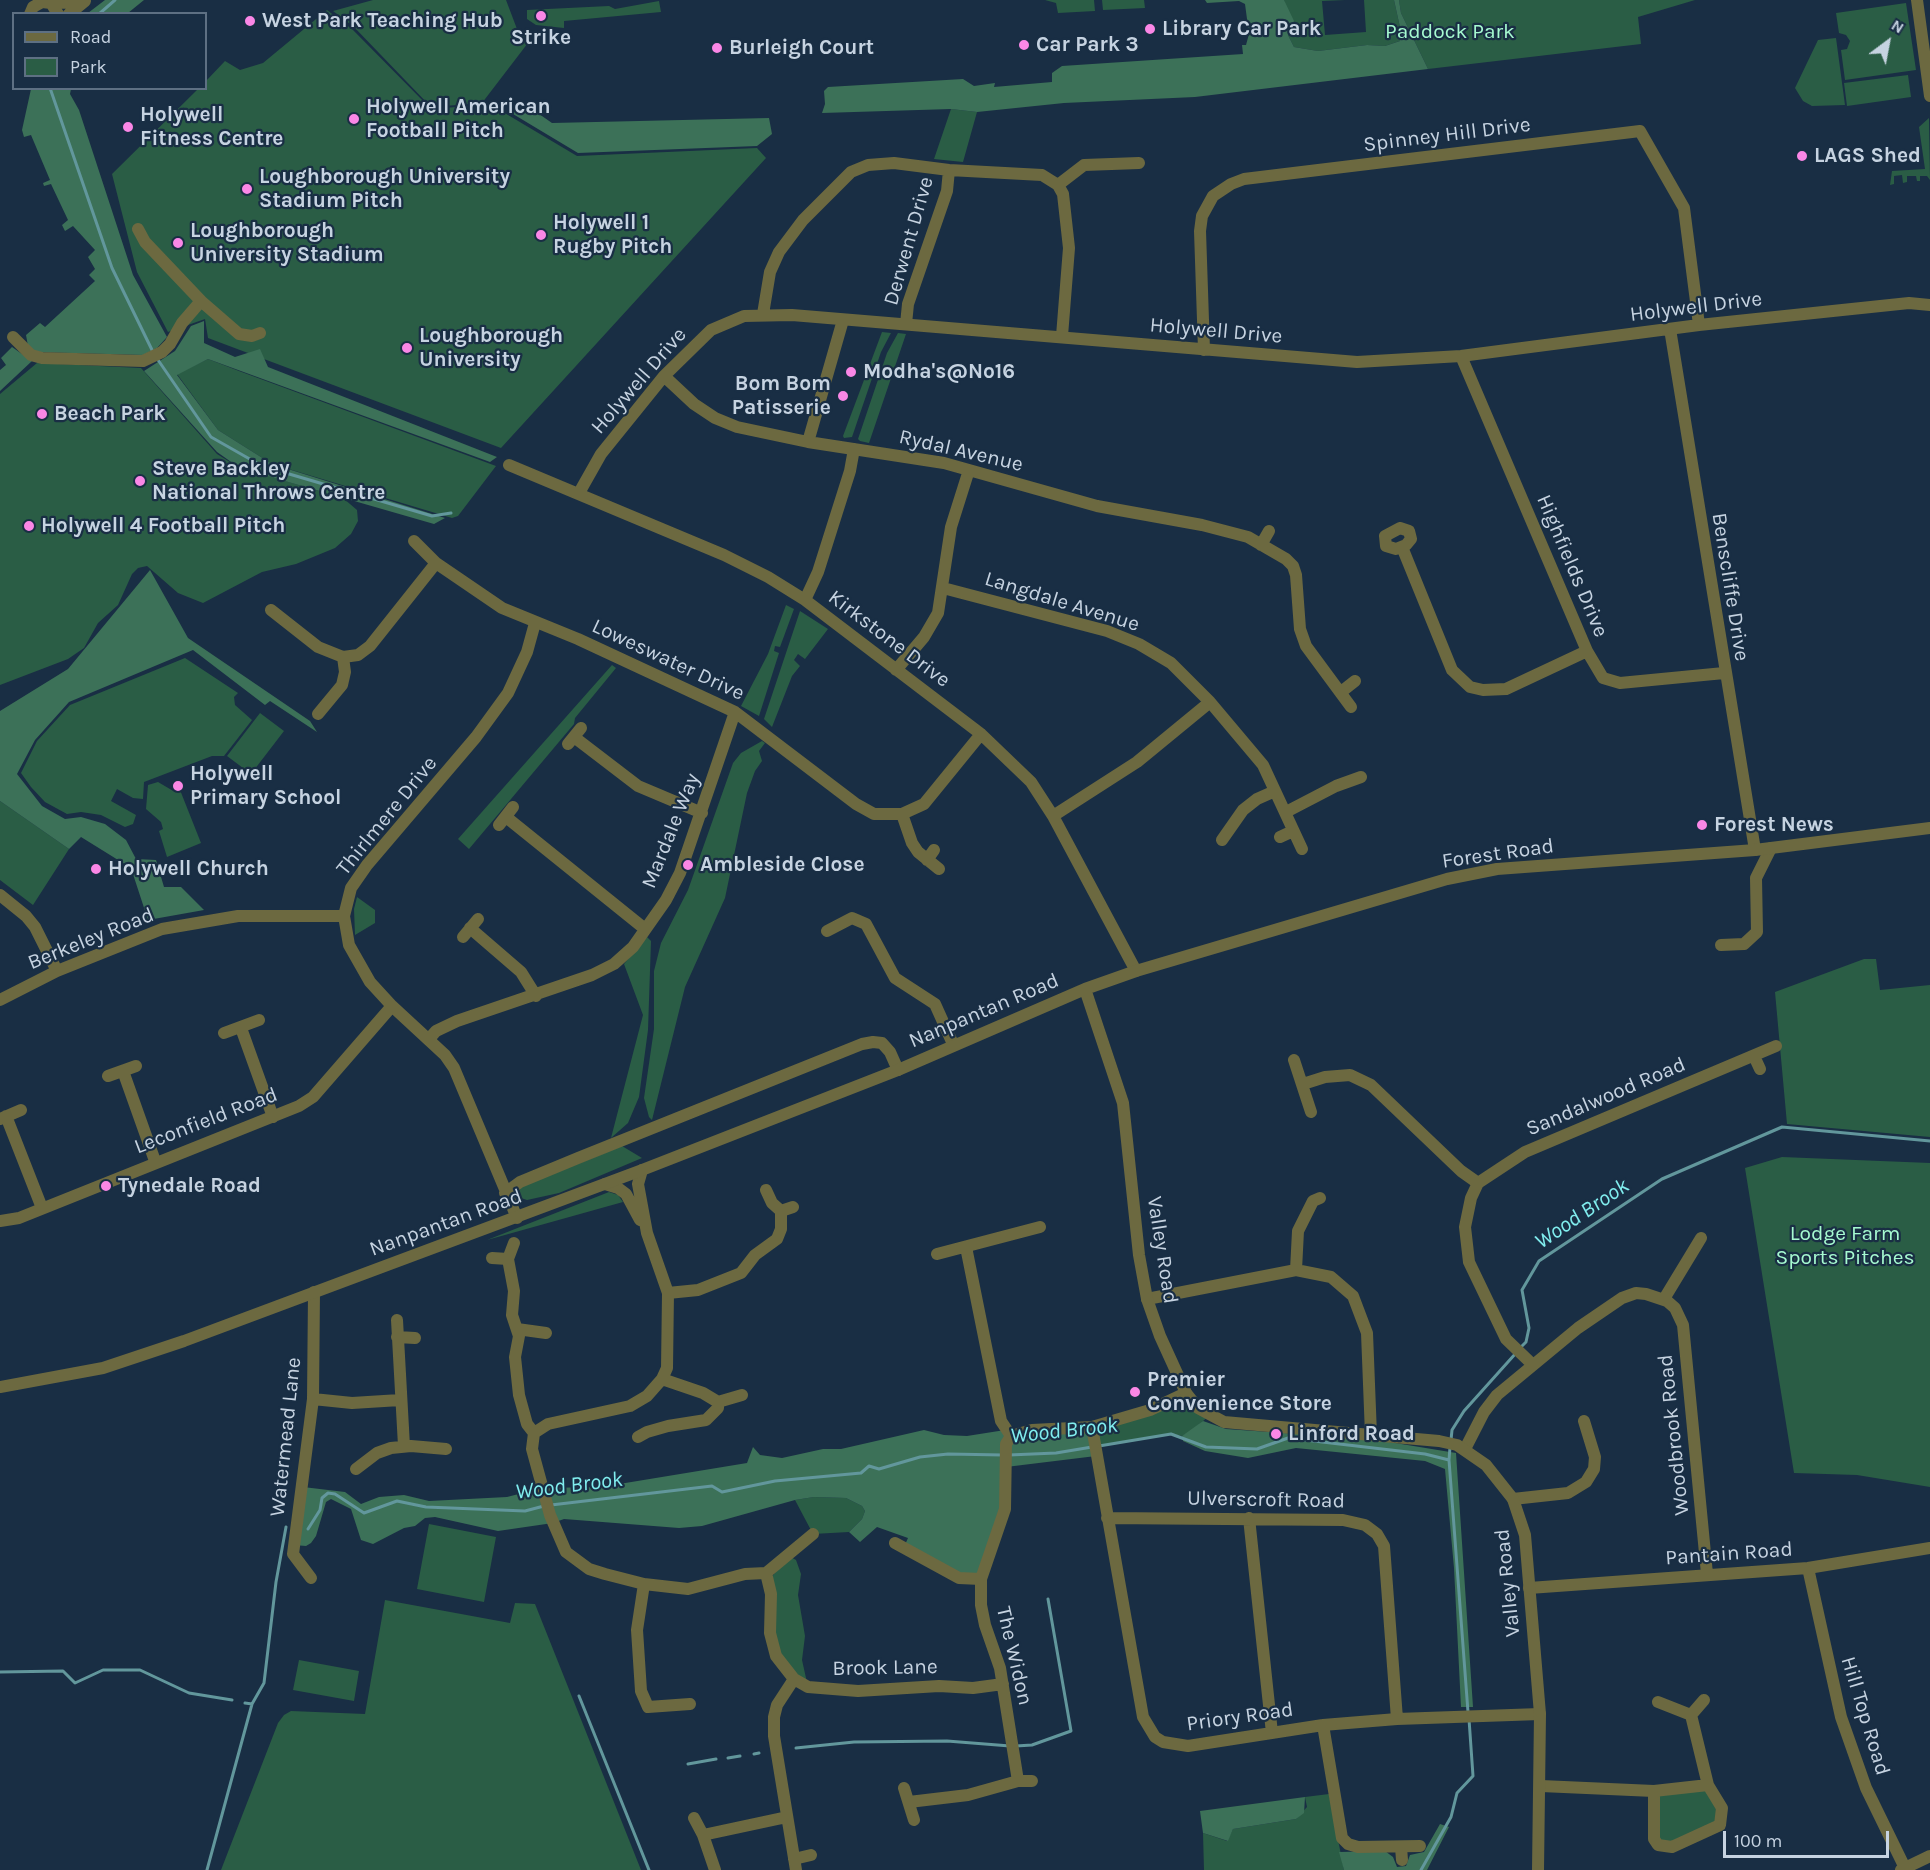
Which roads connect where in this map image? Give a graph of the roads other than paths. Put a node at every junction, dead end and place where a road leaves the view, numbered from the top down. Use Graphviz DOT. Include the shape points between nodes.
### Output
graph roads {
  1 [pos="1917,0"];
  2 [pos="85,1"];
  3 [pos="54,8"];
  4 [pos="31,12"];
  5 [pos="71,12"];
  6 [pos="1930,96"];
  7 [pos="1139,163"];
  8 [pos="950,170"];
  9 [pos="1058,185"];
  10 [pos="138,229"];
  11 [pos="201,301"];
  12 [pos="1930,305"];
  13 [pos="763,314"];
  14 [pos="843,320"];
  15 [pos="906,324"];
  16 [pos="1699,325"];
  17 [pos="1670,329"];
  18 [pos="260,333"];
  19 [pos="1062,336"];
  20 [pos="13,337"];
  21 [pos="1204,350"];
  22 [pos="1461,356"];
  23 [pos="664,376"];
  24 [pos="808,442"];
  25 [pos="854,449"];
  26 [pos="509,465"];
  27 [pos="969,470"];
  28 [pos="579,493"];
  29 [pos="1269,531"];
  30 [pos="414,541"];
  31 [pos="1261,544"];
  32 [pos="1402,548"];
  33 [pos="436,563"];
  34 [pos="944,588"];
  35 [pos="805,600"];
  36 [pos="274,617"];
  37 [pos="535,623"];
  38 [pos="1587,651"];
  39 [pos="343,657"];
  40 [pos="896,670"];
  41 [pos="1724,673"];
  42 [pos="1355,681"];
  43 [pos="1341,692"];
  44 [pos="1210,702"];
  45 [pos="1351,707"];
  46 [pos="735,712"];
  47 [pos="318,714"];
  48 [pos="981,734"];
  49 [pos="574,736"];
  50 [pos="1361,777"];
  51 [pos="1275,791"];
  52 [pos="1286,812"];
  53 [pos="702,813"];
  54 [pos="902,814"];
  55 [pos="506,816"];
  56 [pos="1053,816"];
  57 [pos="1930,828"];
  58 [pos="1293,831"];
  59 [pos="1280,837"];
  60 [pos="1222,840"];
  61 [pos="1771,848"];
  62 [pos="1302,849"];
  63 [pos="1755,850"];
  64 [pos="939,869"];
  65 [pos="0,895"];
  66 [pos="344,916"];
  67 [pos="470,928"];
  68 [pos="645,929"];
  69 [pos="827,931"];
  70 [pos="1721,945"];
  71 [pos="57,971"];
  72 [pos="1136,971"];
  73 [pos="1084,989"];
  74 [pos="536,996"];
  75 [pos="0,1000"];
  76 [pos="392,1006"];
  77 [pos="259,1020"];
  78 [pos="241,1028"];
  79 [pos="224,1033"];
  80 [pos="429,1039"];
  81 [pos="953,1044"];
  82 [pos="1776,1046"];
  83 [pos="1754,1056"];
  84 [pos="1294,1060"];
  85 [pos="136,1066"];
  86 [pos="1760,1069"];
  87 [pos="898,1070"];
  88 [pos="123,1071"];
  89 [pos="108,1076"];
  90 [pos="1303,1084"];
  91 [pos="21,1110"];
  92 [pos="1311,1112"];
  93 [pos="273,1117"];
  94 [pos="3,1118"];
  95 [pos="155,1161"];
  96 [pos="642,1170"];
  97 [pos="1478,1183"];
  98 [pos="605,1184"];
  99 [pos="766,1190"];
  100 [pos="505,1193"];
  101 [pos="1313,1198"];
  102 [pos="42,1208"];
  103 [pos="517,1218"];
  104 [pos="0,1221"];
  105 [pos="1040,1227"];
  106 [pos="647,1233"];
  107 [pos="1702,1234"];
  108 [pos="514,1243"];
  109 [pos="966,1247"];
  110 [pos="937,1254"];
  111 [pos="492,1258"];
  112 [pos="508,1259"];
  113 [pos="1296,1270"];
  114 [pos="314,1292"];
  115 [pos="668,1293"];
  116 [pos="1147,1299"];
  117 [pos="1664,1299"];
  118 [pos="397,1320"];
  119 [pos="517,1329"];
  120 [pos="546,1333"];
  121 [pos="397,1336"];
  122 [pos="415,1338"];
  123 [pos="1529,1361"];
  124 [pos="662,1379"];
  125 [pos="0,1387"];
  126 [pos="1186,1393"];
  127 [pos="742,1395"];
  128 [pos="313,1399"];
  129 [pos="400,1400"];
  130 [pos="718,1402"];
  131 [pos="1584,1421"];
  132 [pos="1092,1427"];
  133 [pos="643,1430"];
  134 [pos="534,1433"];
  135 [pos="1371,1435"];
  136 [pos="1011,1436"];
  137 [pos="404,1446"];
  138 [pos="1461,1447"];
  139 [pos="446,1449"];
  140 [pos="356,1469"];
  141 [pos="1513,1500"];
  142 [pos="1107,1518"];
  143 [pos="1249,1518"];
  144 [pos="813,1534"];
  145 [pos="903,1543"];
  146 [pos="1930,1548"];
  147 [pos="1808,1568"];
  148 [pos="766,1573"];
  149 [pos="1707,1574"];
  150 [pos="311,1578"];
  151 [pos="981,1579"];
  152 [pos="644,1584"];
  153 [pos="1529,1588"];
  154 [pos="794,1679"];
  155 [pos="1003,1684"];
  156 [pos="1704,1700"];
  157 [pos="1658,1702"];
  158 [pos="690,1704"];
  159 [pos="1540,1714"];
  160 [pos="1691,1715"];
  161 [pos="1396,1719"];
  162 [pos="1323,1725"];
  163 [pos="1272,1733"];
  164 [pos="1018,1781"];
  165 [pos="1032,1781"];
  166 [pos="1708,1785"];
  167 [pos="1541,1786"];
  168 [pos="904,1788"];
  169 [pos="1654,1791"];
  170 [pos="909,1802"];
  171 [pos="787,1816"];
  172 [pos="694,1818"];
  173 [pos="914,1820"];
  174 [pos="704,1835"];
  175 [pos="1420,1846"];
  176 [pos="1401,1847"];
  177 [pos="811,1855"];
  178 [pos="1930,1856"];
  179 [pos="1402,1860"];
  180 [pos="795,1864"];
  181 [pos="1903,1869"];
  182 [pos="715,1870"];
  183 [pos="1538,1870"];
  1 -- 6 [label="street"];
  2 -- 3 [label="street"];
  2 -- 5 [label="street"];
  3 -- 4 [label="street" via="37,4"];
  7 -- 9 [label="street" via="1115,169 1083,165"];
  8 -- 9 [label="street" via="1042,174"];
  8 -- 13 [label="street" via="885,163 868,165 846,175 803,220 780,252 766,287"];
  8 -- 15 [label="street, Derwent Drive" via="947,191 908,304"];
  9 -- 19 [label="street" via="1063,194 1069,248"];
  10 -- 11 [label="street" via="145,242"];
  11 -- 18 [label="street" via="239,334"];
  11 -- 20 [label="street" via="162,352 149,359 42,358 31,355"];
  12 -- 16 [label="street, Holywell Drive" via="1909,303"];
  13 -- 14 [label="street, Holywell Drive"];
  13 -- 23 [label="street, Holywell Drive" via="744,316 711,330"];
  14 -- 15 [label="street, Holywell Drive"];
  14 -- 24 [label="street"];
  15 -- 19 [label="street, Holywell Drive"];
  16 -- 17 [label="street, Holywell Drive"];
  16 -- 21 [label="street, Spinney Hill Drive" via="1684,208 1640,131 1244,179 1231,184 1213,196 1202,216"];
  17 -- 22 [label="street, Holywell Drive"];
  17 -- 41 [label="street, Benscliffe Drive"];
  19 -- 21 [label="street, Holywell Drive"];
  21 -- 22 [label="street, Holywell Drive" via="1357,362"];
  22 -- 38 [label="street, Highfields Drive"];
  23 -- 24 [label="street, Rydal Avenue" via="715,418"];
  23 -- 28 [label="street, Holywell Drive" via="601,454"];
  24 -- 25 [label="street, Rydal Avenue"];
  25 -- 27 [label="street, Rydal Avenue"];
  25 -- 35 [label="street"];
  26 -- 28 [label="street, Kirkstone Drive"];
  27 -- 31 [label="street, Rydal Avenue" via="1097,506 1235,533"];
  27 -- 34 [label="street" via="951,526"];
  28 -- 35 [label="street, Kirkstone Drive" via="724,555 768,576"];
  29 -- 31 [label="street"];
  30 -- 33 [label="street, Loweswater Drive"];
  31 -- 43 [label="street, Rydal Avenue" via="1293,566 1300,629 1306,646"];
  32 -- 38 [label="street" via="1452,670 1470,687 1506,689"];
  33 -- 37 [label="street, Loweswater Drive" via="502,608"];
  33 -- 39 [label="street" via="370,646 358,655"];
  34 -- 40 [label="street" via="933,623"];
  34 -- 44 [label="street, Langdale Avenue" via="1107,631 1139,644 1171,663"];
  35 -- 40 [label="street, Kirkstone Drive"];
  36 -- 39 [label="street" via="318,647"];
  37 -- 46 [label="street, Loweswater Drive"];
  37 -- 66 [label="street, Thirlmere Drive" via="508,693 476,737 367,865 351,888"];
  38 -- 41 [label="street, Highfields Drive" via="1603,678 1611,681"];
  39 -- 47 [label="street" via="342,685"];
  40 -- 48 [label="street, Kirkstone Drive"];
  41 -- 63 [label="street, Benscliffe Drive"];
  42 -- 43 [label="street"];
  43 -- 45 [label="street, Rydal Avenue"];
  44 -- 51 [label="street, Langdale Avenue" via="1263,765"];
  44 -- 56 [label="street" via="1137,762"];
  46 -- 53 [label="street, Mardale Way"];
  46 -- 54 [label="street, Loweswater Drive" via="866,810 884,816"];
  48 -- 54 [label="street" via="932,796"];
  48 -- 56 [label="street, Kirkstone Drive" via="1019,768"];
  49 -- 53 [label="street" via="638,786"];
  50 -- 52 [label="street"];
  51 -- 52 [label="street, Langdale Avenue"];
  51 -- 60 [label="street" via="1243,810"];
  52 -- 58 [label="street, Langdale Avenue"];
  53 -- 68 [label="street, Mardale Way" via="673,888"];
  54 -- 64 [label="street" via="912,843 930,855"];
  55 -- 68 [label="street"];
  56 -- 72 [label="street, Kirkstone Drive"];
  57 -- 61 [label="street, Forest Road"];
  58 -- 59 [label="street"];
  58 -- 62 [label="street, Langdale Avenue"];
  61 -- 63 [label="street, Forest Road"];
  61 -- 70 [label="street" via="1756,878 1757,932 1744,944"];
  63 -- 72 [label="street, Forest Road" via="1497,870 1447,879"];
  65 -- 71 [label="street" via="35,927"];
  66 -- 71 [label="street, Berkeley Road" via="238,916 162,929"];
  66 -- 76 [label="street, Thirlmere Drive" via="345,932 356,959"];
  67 -- 74 [label="street" via="521,972"];
  68 -- 74 [label="street, Mardale Way" via="614,964"];
  69 -- 81 [label="street" via="852,918 866,924 895,978 935,1004"];
  71 -- 75 [label="street, Berkeley Road"];
  72 -- 73 [label="street, Forest Road"];
  73 -- 81 [label="street, Nanpantan Road"];
  73 -- 116 [label="street, Valley Road" via="1123,1103"];
  74 -- 80 [label="street, Mardale Way" via="456,1021"];
  76 -- 80 [label="street, Thirlmere Drive"];
  76 -- 93 [label="street, Leconfield Road" via="313,1097"];
  77 -- 78 [label="street"];
  78 -- 79 [label="street"];
  78 -- 93 [label="street"];
  80 -- 100 [label="street, Thirlmere Drive" via="454,1068"];
  81 -- 87 [label="street, Nanpantan Road"];
  82 -- 83 [label="street, Sandalwood Road"];
  83 -- 86 [label="street"];
  83 -- 97 [label="street, Sandalwood Road" via="1525,1152"];
  84 -- 90 [label="street"];
  85 -- 88 [label="street"];
  87 -- 96 [label="street, Nanpantan Road"];
  87 -- 100 [label="street, Nanpantan Road" via="882,1043 862,1044 529,1178"];
  88 -- 89 [label="street"];
  88 -- 95 [label="street"];
  90 -- 92 [label="street"];
  90 -- 97 [label="street" via="1350,1075 1371,1085"];
  91 -- 94 [label="street"];
  93 -- 95 [label="street, Leconfield Road"];
  94 -- 102 [label="street"];
  95 -- 102 [label="street, Leconfield Road"];
  96 -- 98 [label="street, Nanpantan Road"];
  96 -- 106 [label="street" via="638,1184"];
  97 -- 123 [label="street" via="1466,1221 1470,1262 1498,1325"];
  98 -- 103 [label="street, Nanpantan Road"];
  98 -- 106 [label="street" via="626,1194"];
  99 -- 115 [label="street" via="772,1203 787,1209 777,1239 755,1255 743,1278"];
  100 -- 103 [label="street, Thirlmere Drive"];
  101 -- 113 [label="street" via="1298,1231"];
  102 -- 104 [label="street, Leconfield Road"];
  103 -- 114 [label="street, Nanpantan Road"];
  105 -- 109 [label="street"];
  106 -- 115 [label="street"];
  107 -- 117 [label="street"];
  108 -- 112 [label="street"];
  109 -- 110 [label="street"];
  109 -- 136 [label="street" via="1001,1421"];
  111 -- 112 [label="street"];
  112 -- 119 [label="street" via="514,1291 512,1315"];
  113 -- 116 [label="street"];
  113 -- 135 [label="street" via="1330,1277 1343,1285 1361,1311 1367,1333"];
  114 -- 125 [label="street, Nanpantan Road" via="103,1368"];
  114 -- 128 [label="street, Watermead Lane"];
  115 -- 124 [label="street" via="669,1349"];
  116 -- 126 [label="street, Valley Road"];
  117 -- 123 [label="street" via="1636,1293 1622,1298"];
  117 -- 149 [label="street, Woodbrook Road" via="1675,1308 1683,1325"];
  118 -- 121 [label="street"];
  119 -- 120 [label="street"];
  119 -- 134 [label="street" via="519,1395 527,1424"];
  121 -- 122 [label="street"];
  121 -- 129 [label="street"];
  123 -- 138 [label="street" via="1497,1395"];
  124 -- 130 [label="street"];
  124 -- 134 [label="street" via="630,1406 548,1424"];
  126 -- 132 [label="street" via="1168,1404"];
  126 -- 135 [label="street, Valley Road" via="1198,1408 1224,1422"];
  127 -- 130 [label="street"];
  128 -- 129 [label="street" via="352,1403"];
  128 -- 150 [label="street, Watermead Lane" via="292,1554"];
  129 -- 137 [label="street"];
  130 -- 133 [label="street" via="718,1408 706,1420"];
  131 -- 141 [label="street" via="1595,1457 1586,1482 1568,1493"];
  132 -- 136 [label="street" via="1032,1430"];
  132 -- 142 [label="street, Priory Road"];
  134 -- 152 [label="street" via="532,1449 545,1500 566,1552 589,1569"];
  135 -- 138 [label="street, Valley Road" via="1439,1441"];
  136 -- 151 [label="street, The Widon" via="1006,1456 1005,1509"];
  137 -- 139 [label="street"];
  137 -- 140 [label="street" via="383,1450"];
  138 -- 141 [label="street, Valley Road" via="1486,1465"];
  141 -- 153 [label="street, Valley Road" via="1525,1535"];
  142 -- 143 [label="street, Ulverscroft Road"];
  142 -- 163 [label="street, Priory Road" via="1148,1728 1163,1742 1188,1746"];
  143 -- 161 [label="street, Ulverscroft Road" via="1356,1521 1377,1534 1384,1546"];
  143 -- 163 [label="street"];
  144 -- 148 [label="street"];
  145 -- 151 [label="street" via="959,1578"];
  146 -- 147 [label="street, Pantain Road"];
  147 -- 149 [label="street, Pantain Road"];
  147 -- 181 [label="street, Hill Top Road" via="1841,1717 1866,1788"];
  148 -- 152 [label="street" via="745,1574 688,1589"];
  148 -- 154 [label="street" via="771,1594 770,1633 776,1656"];
  149 -- 153 [label="street, Pantain Road"];
  151 -- 155 [label="street, The Widon" via="985,1625"];
  152 -- 158 [label="street" via="636,1648 644,1710"];
  153 -- 159 [label="street, Valley Road"];
  154 -- 155 [label="street, Brook Lane" via="808,1687 858,1691"];
  154 -- 171 [label="street" via="774,1716"];
  155 -- 164 [label="street, The Widon"];
  156 -- 160 [label="street"];
  157 -- 160 [label="street"];
  159 -- 161 [label="street, Priory Road"];
  159 -- 167 [label="street, Valley Road"];
  160 -- 166 [label="street"];
  161 -- 162 [label="street, Priory Road"];
  162 -- 163 [label="street, Priory Road"];
  162 -- 176 [label="street" via="1342,1838 1358,1847"];
  164 -- 165 [label="street"];
  164 -- 170 [label="street" via="968,1795"];
  166 -- 169 [label="street"];
  166 -- 169 [label="street" via="1722,1808 1720,1825 1672,1847 1658,1845 1654,1839"];
  167 -- 169 [label="street"];
  167 -- 183 [label="street, Valley Road"];
  168 -- 170 [label="street"];
  170 -- 173 [label="street"];
  171 -- 174 [label="street"];
  171 -- 180 [label="street"];
  172 -- 174 [label="street"];
  174 -- 182 [label="street"];
  175 -- 176 [label="street"];
  176 -- 179 [label="street"];
  177 -- 180 [label="street"];
  178 -- 181 [label="street"];
}
